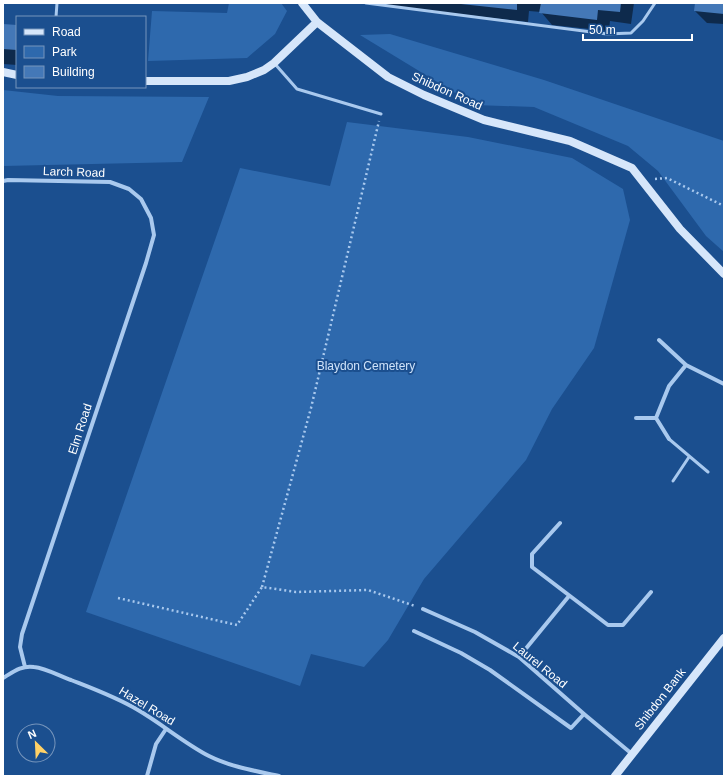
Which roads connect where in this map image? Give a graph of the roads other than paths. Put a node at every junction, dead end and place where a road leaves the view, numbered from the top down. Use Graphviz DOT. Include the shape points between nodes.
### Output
graph roads {
  1 [pos="57,3"];
  2 [pos="302,3"];
  3 [pos="366,3"];
  4 [pos="655,3"];
  5 [pos="56,16"];
  6 [pos="317,22"];
  7 [pos="274,63"];
  8 [pos="3,72"];
  9 [pos="16,75"];
  10 [pos="146,81"];
  11 [pos="381,114"];
  12 [pos="3,181"];
  13 [pos="141,199"];
  14 [pos="724,274"];
  15 [pos="658,340"];
  16 [pos="686,365"];
  17 [pos="724,384"];
  18 [pos="636,418"];
  19 [pos="656,418"];
  20 [pos="669,439"];
  21 [pos="689,457"];
  22 [pos="708,472"];
  23 [pos="673,481"];
  24 [pos="560,523"];
  25 [pos="651,592"];
  26 [pos="569,596"];
  27 [pos="423,609"];
  28 [pos="414,631"];
  29 [pos="724,638"];
  30 [pos="518,657"];
  31 [pos="25,667"];
  32 [pos="3,678"];
  33 [pos="584,714"];
  34 [pos="166,729"];
  35 [pos="632,754"];
  36 [pos="147,776"];
  37 [pos="280,776"];
  38 [pos="615,776"];
  1 -- 5 [label="lane"];
  2 -- 6 [label="main road, Shibdon Road"];
  3 -- 4 [label="lane" via="607,34 631,33"];
  6 -- 7 [label="main road"];
  6 -- 14 [label="main road, Shibdon Road" via="388,77 424,95 484,120 570,141 632,168 680,229"];
  7 -- 10 [label="main road" via="247,77 229,81"];
  7 -- 11 [label="lane" via="297,89"];
  8 -- 9 [label="main road"];
  12 -- 13 [label="street, Larch Road" via="110,182 129,190"];
  13 -- 31 [label="street, Elm Road" via="151,218 154,235 22,634 20,647"];
  15 -- 16 [label="street"];
  16 -- 17 [label="street"];
  16 -- 19 [label="street" via="668,386"];
  18 -- 19 [label="street"];
  19 -- 20 [label="street"];
  20 -- 21 [label="lane"];
  21 -- 22 [label="lane"];
  21 -- 23 [label="lane"];
  24 -- 26 [label="street" via="532,554 532,567"];
  25 -- 26 [label="street" via="623,625 608,625"];
  26 -- 30 [label="street"];
  27 -- 30 [label="street, Laurel Road" via="475,632"];
  28 -- 33 [label="street" via="490,670 570,728"];
  29 -- 35 [label="main road, Shibdon Bank"];
  30 -- 33 [label="street, Laurel Road"];
  31 -- 32 [label="street"];
  31 -- 34 [label="street, Hazel Road" via="34,667 112,696"];
  33 -- 35 [label="street, Laurel Road"];
  34 -- 36 [label="street" via="156,744"];
  34 -- 37 [label="street, Hazel Road" via="211,757"];
  35 -- 38 [label="main road, Shibdon Bank"];
}
